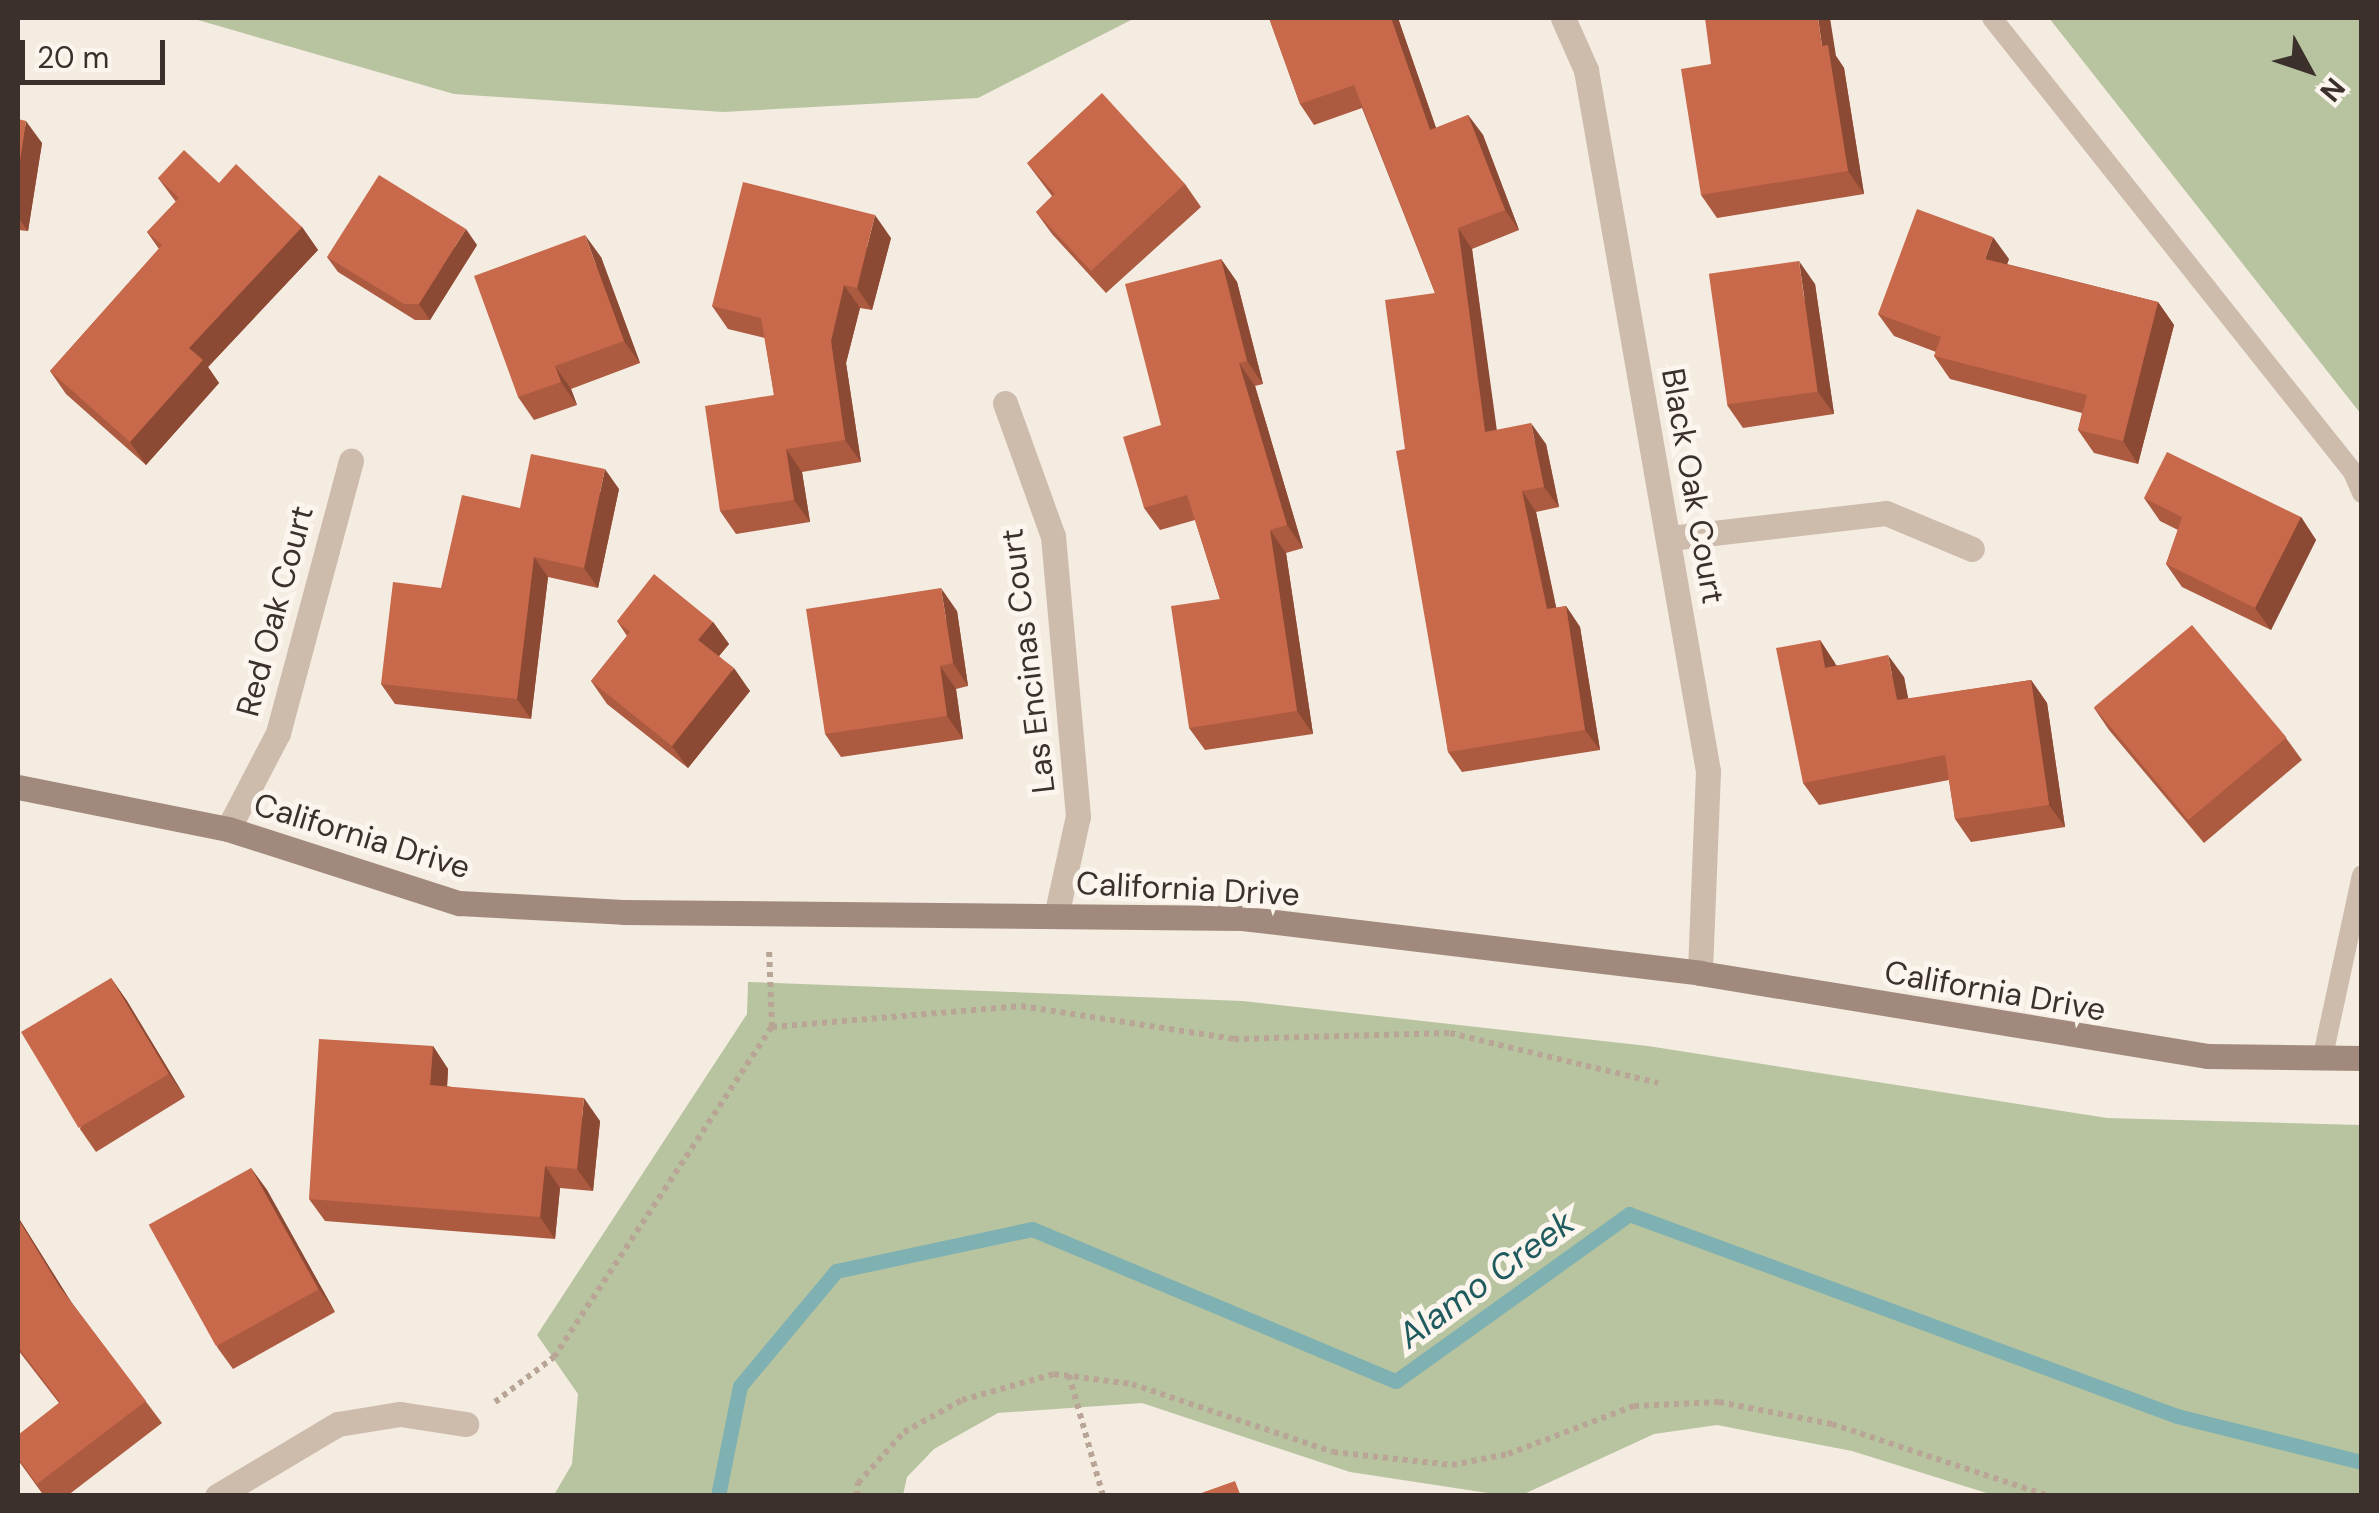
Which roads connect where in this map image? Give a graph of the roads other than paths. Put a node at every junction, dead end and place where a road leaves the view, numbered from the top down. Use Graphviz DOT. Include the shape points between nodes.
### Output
graph roads {
  1 [pos="1563,18"];
  2 [pos="1992,18"];
  3 [pos="1005,404"];
  4 [pos="350,461"];
  5 [pos="2362,493"];
  6 [pos="1670,538"];
  7 [pos="1972,548"];
  8 [pos="18,788"];
  9 [pos="228,829"];
  10 [pos="2362,875"];
  11 [pos="1056,916"];
  12 [pos="1700,973"];
  13 [pos="2362,1058"];
  14 [pos="2322,1060"];
  15 [pos="466,1424"];
  16 [pos="217,1496"];
  1 -- 6 [label="street, Black Oak Court" via="1586,70"];
  2 -- 5 [label="lane" via="2354,472"];
  3 -- 11 [label="street, Las Encinas Court" via="1053,536 1078,816"];
  4 -- 9 [label="street, Red Oak Court" via="278,733"];
  6 -- 7 [label="street" via="1886,512"];
  6 -- 12 [label="street, Black Oak Court" via="1708,770"];
  8 -- 9 [label="street, California Drive"];
  9 -- 11 [label="street, California Drive" via="459,902"];
  10 -- 14 [label="lane"];
  11 -- 12 [label="street, California Drive" via="1242,918"];
  12 -- 14 [label="street, California Drive" via="2087,1041 2208,1056"];
  13 -- 14 [label="street, California Drive"];
  15 -- 16 [label="street" via="400,1414 338,1424"];
}
